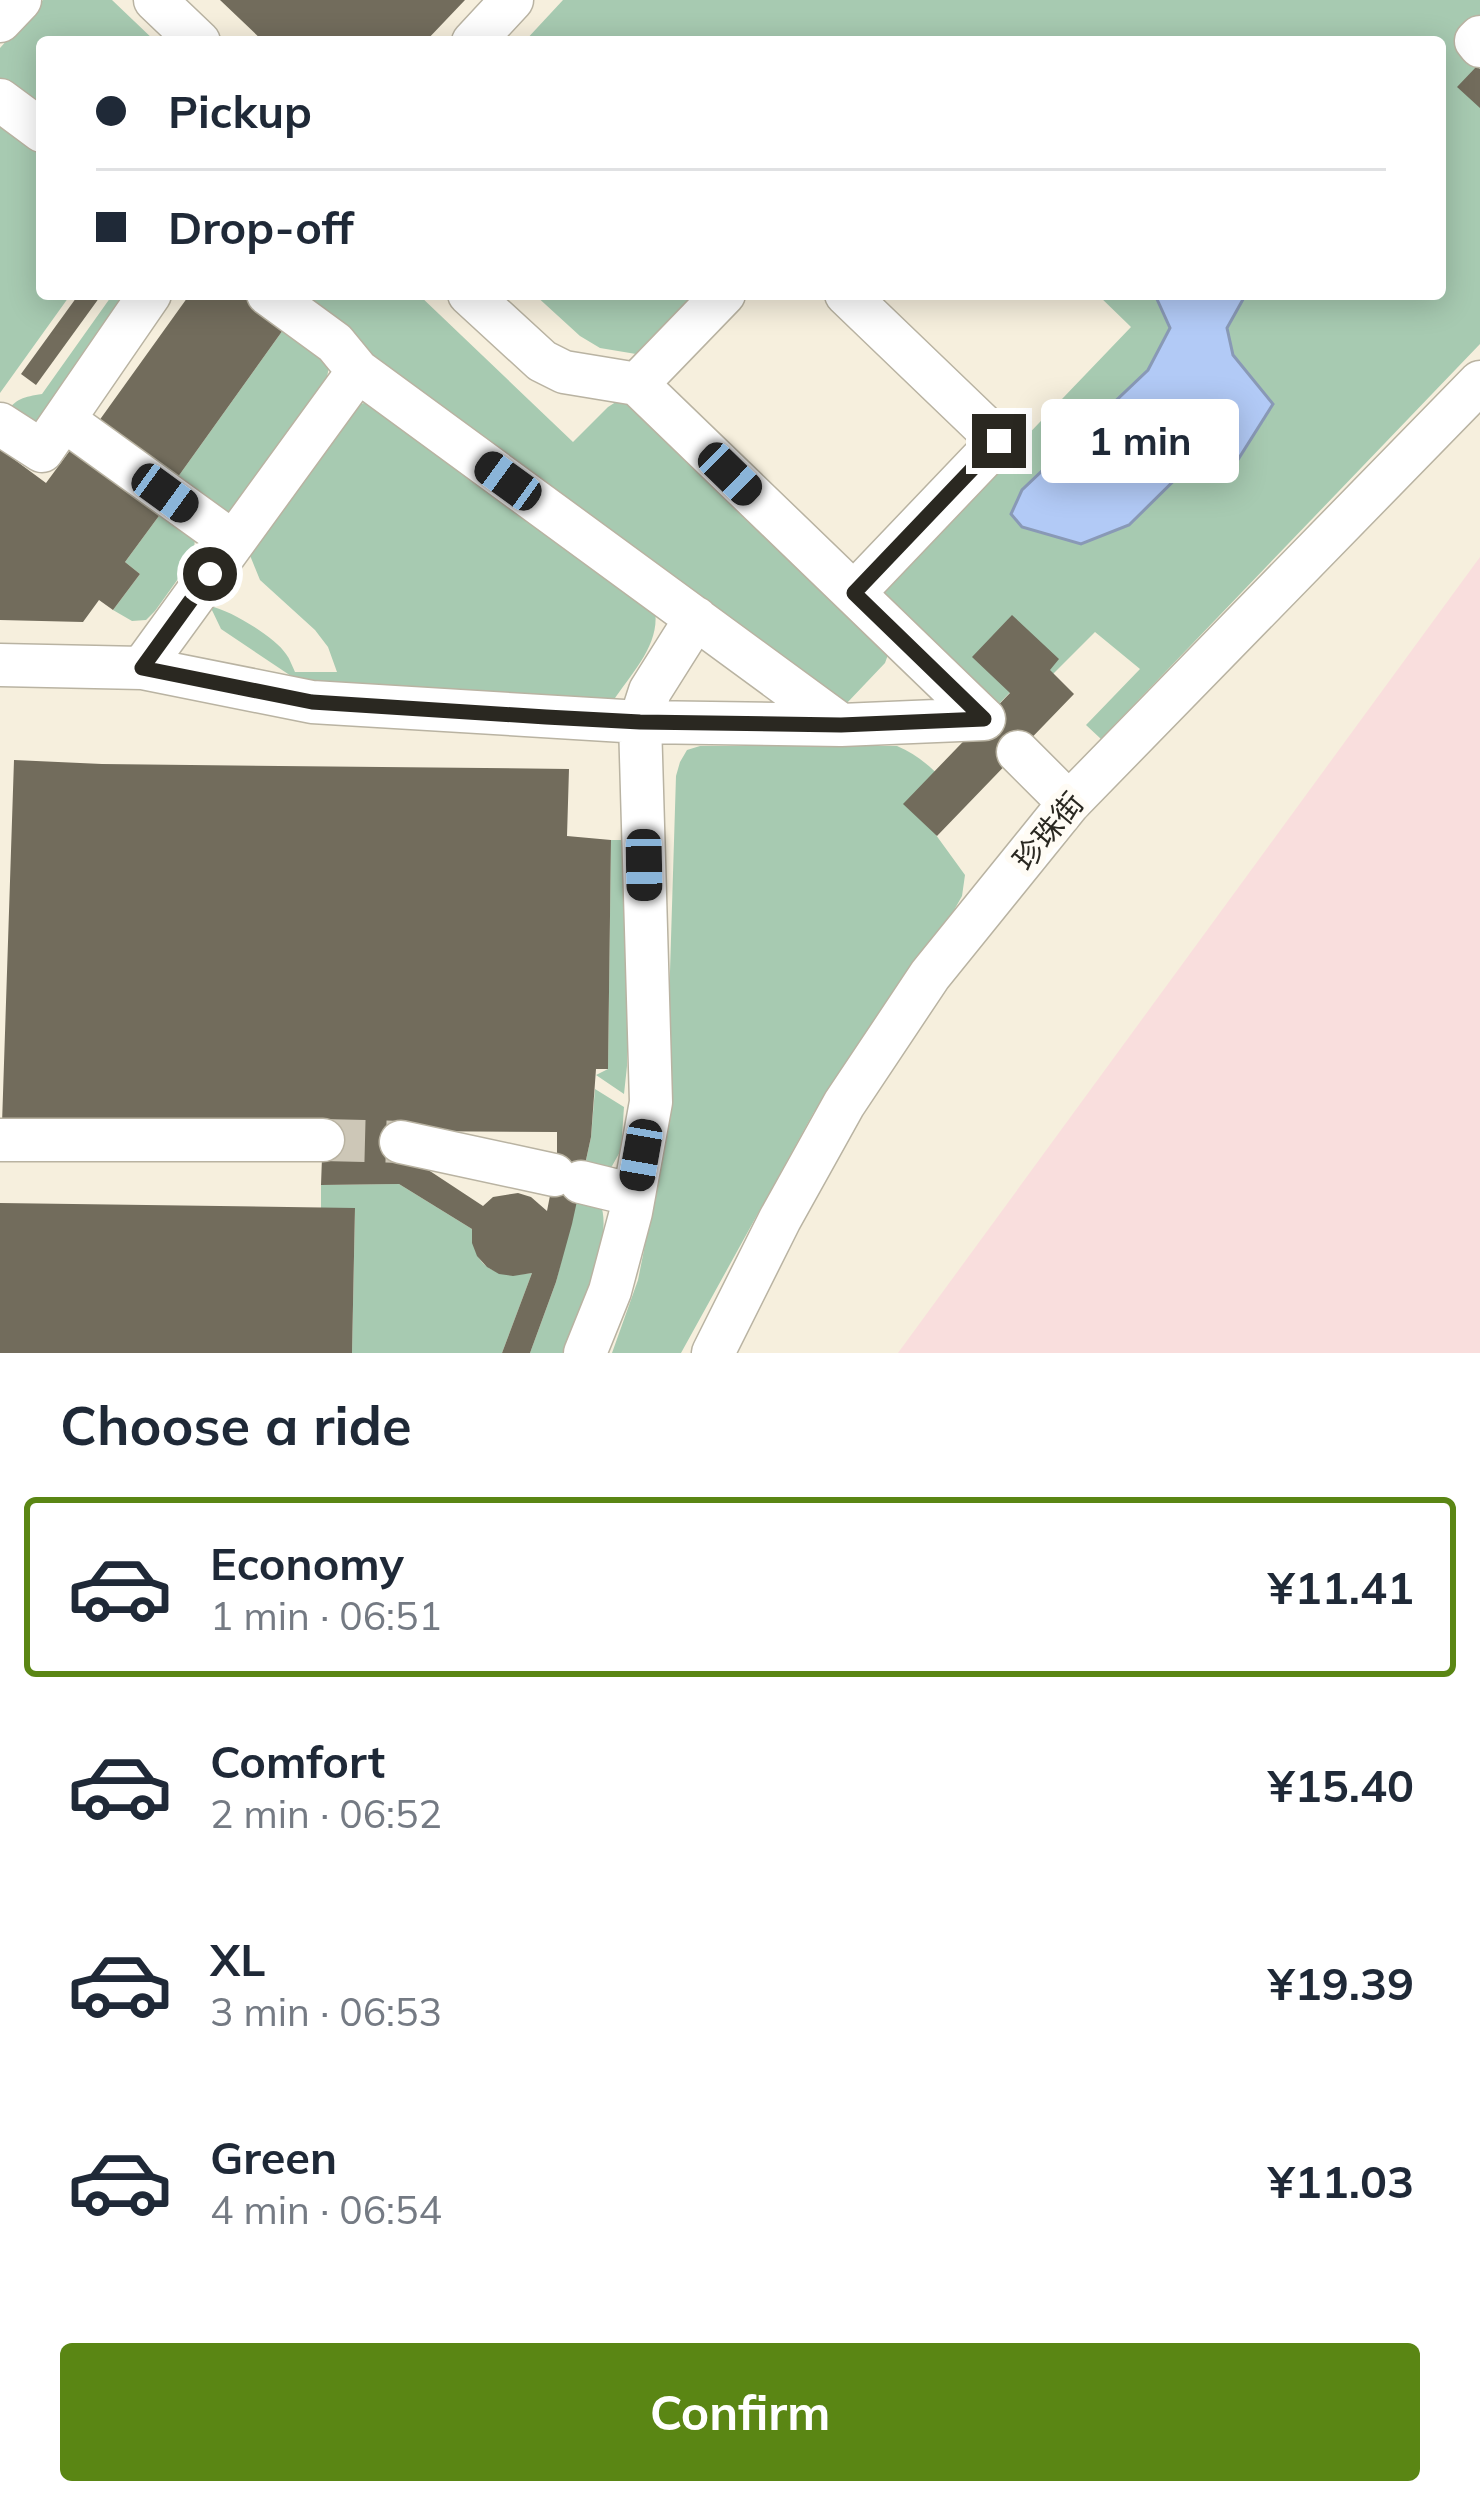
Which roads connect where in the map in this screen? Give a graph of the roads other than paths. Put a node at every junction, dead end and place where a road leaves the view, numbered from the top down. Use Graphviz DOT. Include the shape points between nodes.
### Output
graph roads {
  1 [pos="20,0"];
  2 [pos="155,0"];
  3 [pos="512,0"];
  4 [pos="0,21"];
  5 [pos="193,36"];
  6 [pos="479,36"];
  7 [pos="0,100"];
  8 [pos="36,127"];
  9 [pos="146,300"];
  10 [pos="276,300"];
  11 [pos="476,300"];
  12 [pos="718,300"];
  13 [pos="852,300"];
  14 [pos="358,371"];
  15 [pos="1480,382"];
  16 [pos="638,384"];
  17 [pos="64,420"];
  18 [pos="0,424"];
  19 [pos="232,542"];
  20 [pos="854,593"];
  21 [pos="696,618"];
  22 [pos="0,665"];
  23 [pos="142,668"];
  24 [pos="640,722"];
  25 [pos="841,725"];
  26 [pos="1018,752"];
  27 [pos="1070,803"];
  28 [pos="0,1140"];
  29 [pos="323,1140"];
  30 [pos="401,1142"];
  31 [pos="634,1195"];
  32 [pos="585,1353"];
  33 [pos="713,1353"];
  1 -- 4 [label="street"];
  2 -- 5 [label="street"];
  3 -- 6 [label="street"];
  7 -- 8 [label="street"];
  9 -- 17 [label="street"];
  10 -- 14 [label="street"];
  11 -- 16 [label="street" via="542,361"];
  12 -- 16 [label="street"];
  13 -- 20 [label="street" via="999,441"];
  14 -- 19 [label="street"];
  14 -- 21 [label="street"];
  15 -- 27 [label="street, 珍珠街"];
  16 -- 20 [label="street"];
  17 -- 18 [label="street" via="42,451"];
  17 -- 19 [label="street"];
  19 -- 23 [label="street"];
  20 -- 25 [label="street" via="984,719"];
  21 -- 24 [label="street"];
  21 -- 25 [label="street"];
  22 -- 23 [label="street"];
  23 -- 24 [label="street" via="312,702"];
  24 -- 25 [label="street"];
  24 -- 31 [label="street" via="651,1102"];
  26 -- 27 [label="street"];
  27 -- 33 [label="street, 珍珠街" via="930,975 844,1104"];
  28 -- 29 [label="street"];
  30 -- 31 [label="street"];
  31 -- 32 [label="street"];
}
